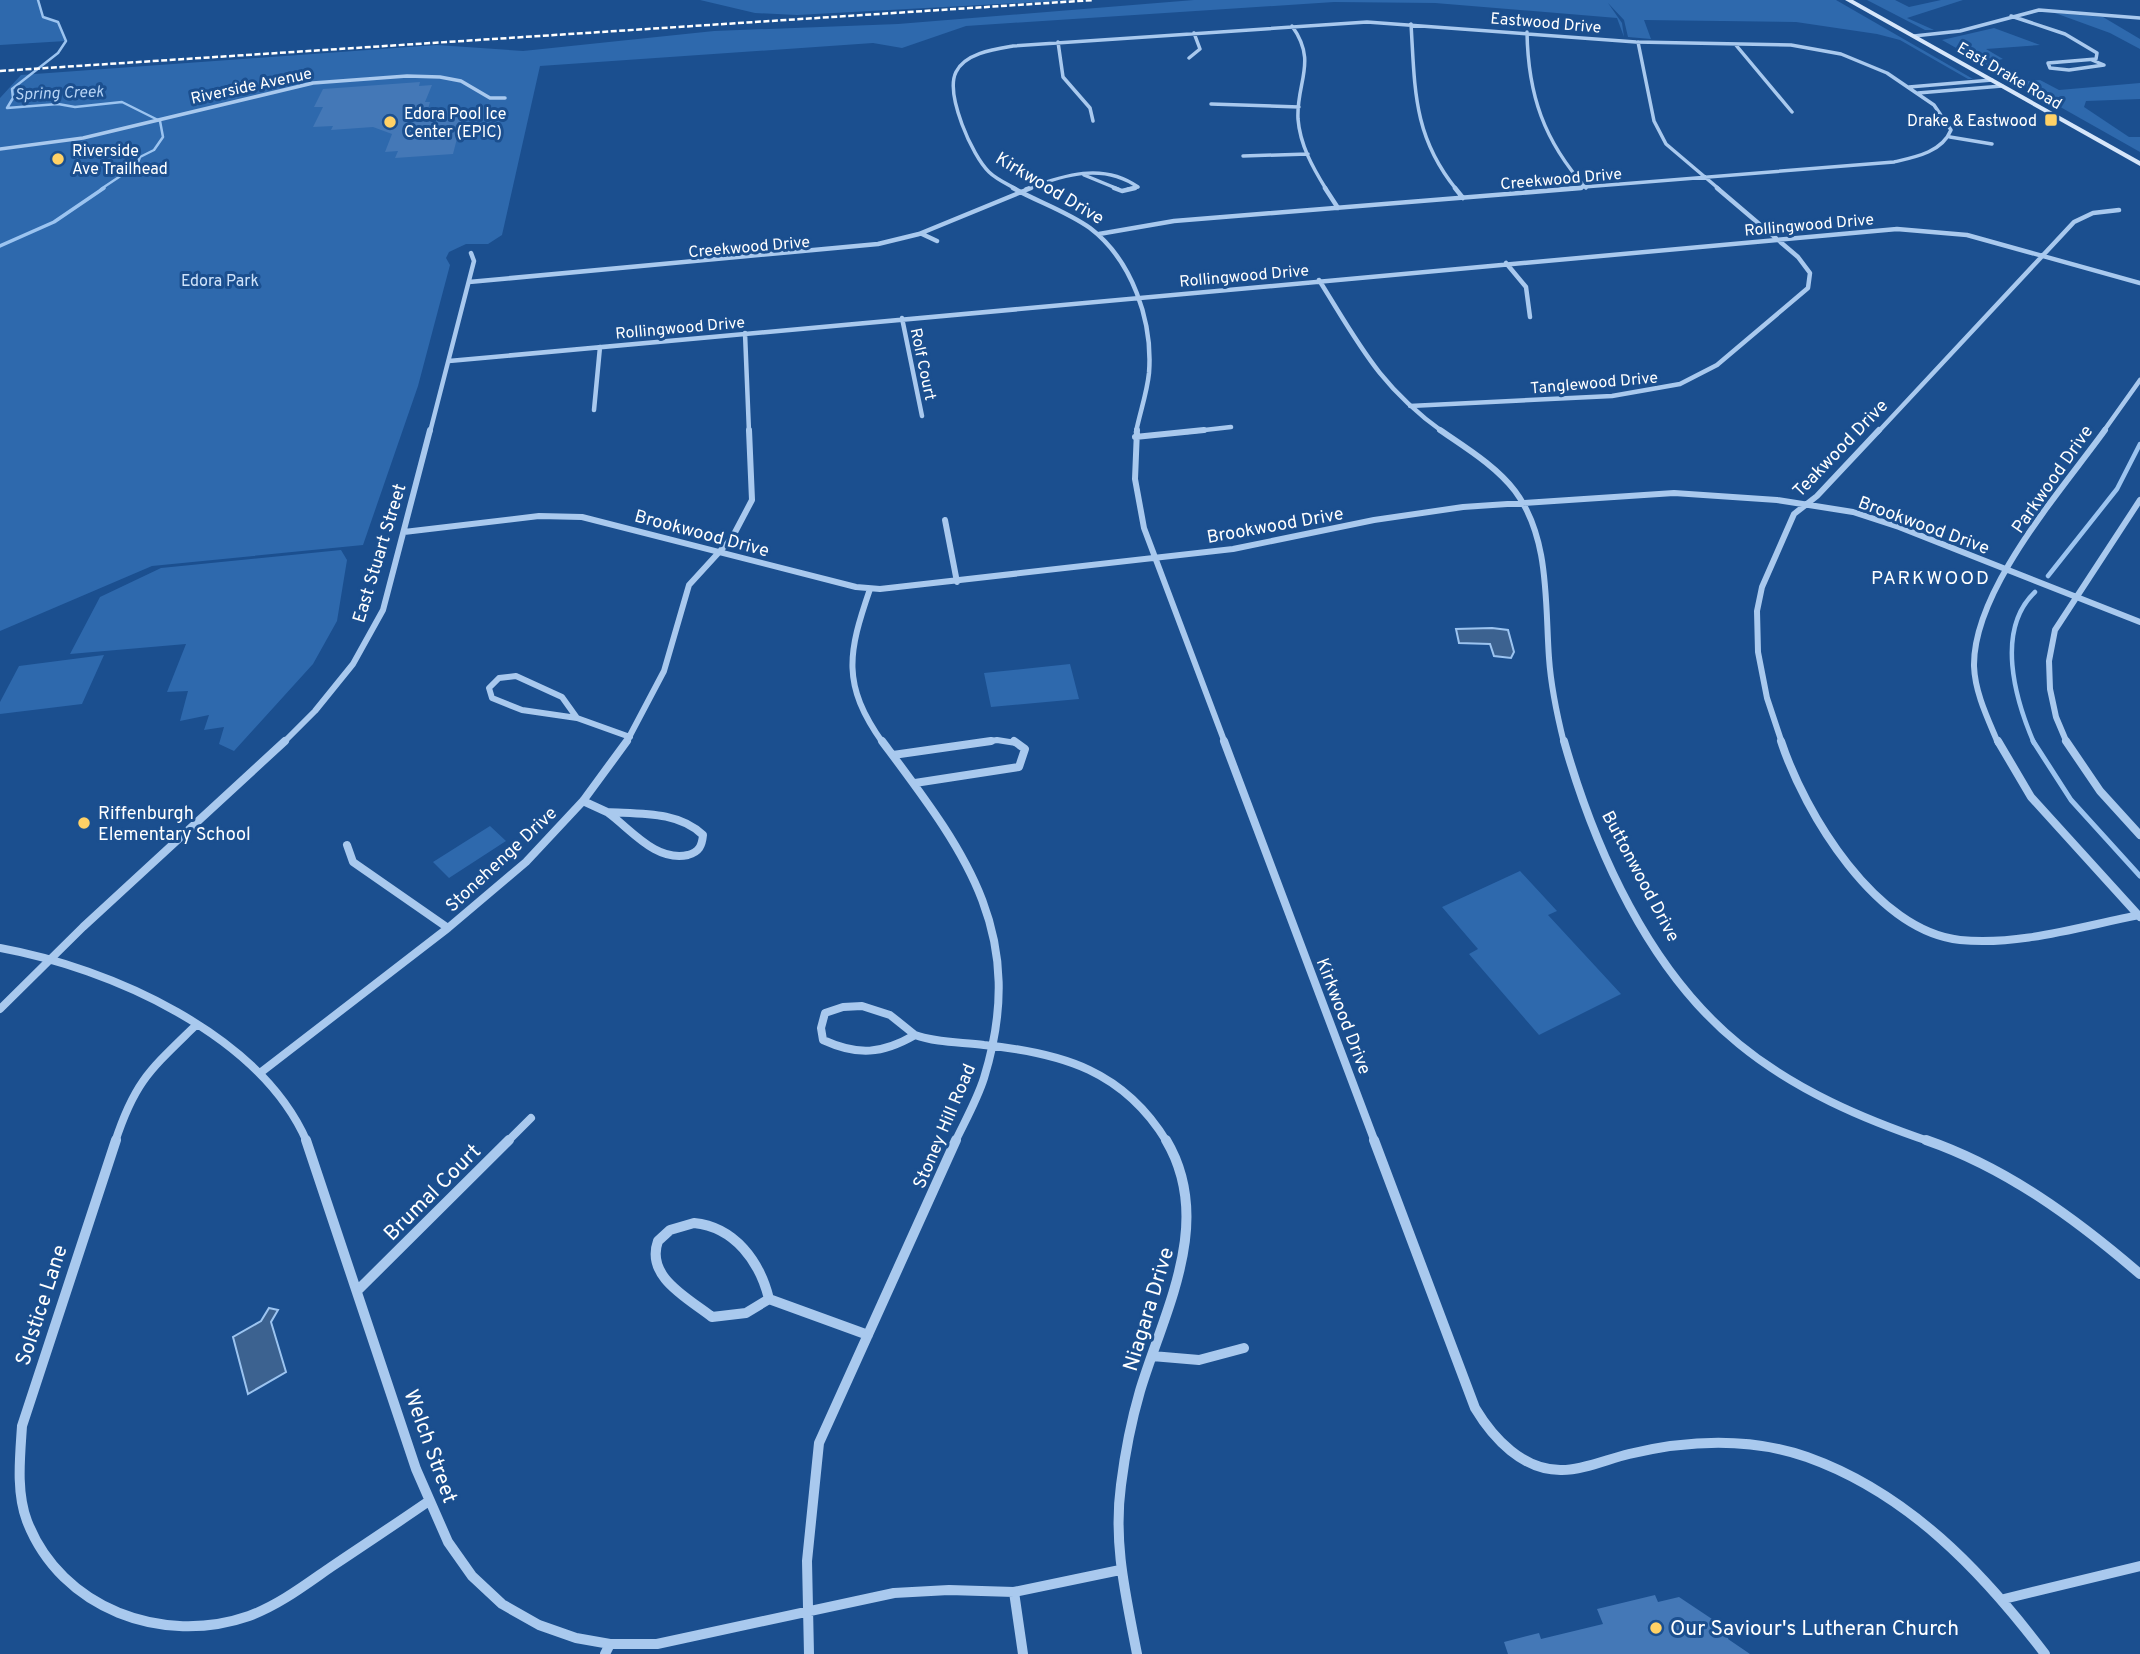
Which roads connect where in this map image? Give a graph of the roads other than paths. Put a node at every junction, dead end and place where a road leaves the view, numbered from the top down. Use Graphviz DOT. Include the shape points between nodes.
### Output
graph roads {
  1 [pos="1849,0"];
  2 [pos="1859,0"];
  3 [pos="1867,8"];
  4 [pos="2010,16"];
  5 [pos="2140,18"];
  6 [pos="1411,24"];
  7 [pos="1292,26"];
  8 [pos="1527,32"];
  9 [pos="1194,33"];
  10 [pos="1914,36"];
  11 [pos="1058,41"];
  12 [pos="1638,42"];
  13 [pos="1735,44"];
  14 [pos="1189,58"];
  15 [pos="2092,60"];
  16 [pos="966,61"];
  17 [pos="1993,80"];
  18 [pos="2002,86"];
  19 [pos="1909,87"];
  20 [pos="1917,93"];
  21 [pos="505,99"];
  22 [pos="1211,104"];
  23 [pos="1299,107"];
  24 [pos="1792,112"];
  25 [pos="1093,121"];
  26 [pos="1950,136"];
  27 [pos="1992,144"];
  28 [pos="0,149"];
  29 [pos="1308,155"];
  30 [pos="1243,156"];
  31 [pos="2140,164"];
  32 [pos="1084,175"];
  33 [pos="1705,178"];
  34 [pos="1586,188"];
  35 [pos="1020,191"];
  36 [pos="1463,198"];
  37 [pos="1338,208"];
  38 [pos="2119,210"];
  39 [pos="922,233"];
  40 [pos="1098,234"];
  41 [pos="1779,239"];
  42 [pos="937,241"];
  43 [pos="471,254"];
  44 [pos="2040,255"];
  45 [pos="1506,263"];
  46 [pos="1319,280"];
  47 [pos="470,282"];
  48 [pos="2140,283"];
  49 [pos="1138,297"];
  50 [pos="1530,317"];
  51 [pos="902,318"];
  52 [pos="745,333"];
  53 [pos="600,347"];
  54 [pos="449,361"];
  55 [pos="2140,380"];
  56 [pos="1410,406"];
  57 [pos="594,410"];
  58 [pos="922,415"];
  59 [pos="1231,427"];
  60 [pos="1135,437"];
  61 [pos="2140,500"];
  62 [pos="1522,501"];
  63 [pos="1810,504"];
  64 [pos="945,520"];
  65 [pos="404,532"];
  66 [pos="719,552"];
  67 [pos="1155,558"];
  68 [pos="2005,570"];
  69 [pos="957,582"];
  70 [pos="870,589"];
  71 [pos="2077,599"];
  72 [pos="2140,622"];
  73 [pos="577,718"];
  74 [pos="630,737"];
  75 [pos="893,755"];
  76 [pos="915,783"];
  77 [pos="583,801"];
  78 [pos="607,812"];
  79 [pos="2140,835"];
  80 [pos="347,845"];
  81 [pos="2139,916"];
  82 [pos="448,928"];
  83 [pos="0,948"];
  84 [pos="50,957"];
  85 [pos="0,1009"];
  86 [pos="195,1026"];
  87 [pos="915,1035"];
  88 [pos="993,1046"];
  89 [pos="260,1073"];
  90 [pos="531,1118"];
  91 [pos="2140,1274"];
  92 [pos="358,1290"];
  93 [pos="769,1299"];
  94 [pos="868,1335"];
  95 [pos="1244,1348"];
  96 [pos="1152,1356"];
  97 [pos="429,1501"];
  98 [pos="2140,1566"];
  99 [pos="1120,1570"];
  100 [pos="1014,1592"];
  101 [pos="2004,1599"];
  102 [pos="807,1611"];
  103 [pos="607,1649"];
  104 [pos="809,1654"];
  105 [pos="1023,1654"];
  106 [pos="1138,1654"];
  107 [pos="2045,1654"];
  1 -- 3 [label="main road, East Drake Road"];
  2 -- 3 [label="main road, East Drake Road"];
  3 -- 10 [label="main road, East Drake Road"];
  4 -- 5 [label="street" via="2061,9"];
  4 -- 10 [label="street" via="1960,31"];
  4 -- 15 [label="street" via="2078,40 2097,53"];
  6 -- 7 [label="street, Eastwood Drive"];
  6 -- 8 [label="street, Eastwood Drive"];
  6 -- 36 [label="street" via="1420,131 1439,169"];
  7 -- 9 [label="street, Eastwood Drive"];
  7 -- 23 [label="street" via="1308,54"];
  8 -- 12 [label="street, Eastwood Drive"];
  8 -- 34 [label="street" via="1539,124 1556,155"];
  9 -- 11 [label="street, Eastwood Drive"];
  9 -- 14 [label="street" via="1200,49"];
  10 -- 17 [label="main road, East Drake Road"];
  11 -- 16 [label="street, Eastwood Drive" via="992,50"];
  11 -- 25 [label="street" via="1063,77 1090,108"];
  12 -- 13 [label="street, Eastwood Drive"];
  12 -- 33 [label="street, Tanglewood Drive" via="1659,133 1676,155"];
  13 -- 19 [label="street, Eastwood Drive" via="1800,46 1842,54"];
  13 -- 24 [label="street"];
  15 -- 15 [label="street" via="2104,65 2065,70 2046,65"];
  16 -- 35 [label="street, Kirkwood Drive" via="957,69 952,85 977,160"];
  17 -- 18 [label="main road, East Drake Road"];
  17 -- 19 [label="street"];
  18 -- 20 [label="street"];
  18 -- 31 [label="main road, East Drake Road"];
  19 -- 20 [label="street"];
  20 -- 26 [label="street" via="1944,114"];
  21 -- 28 [label="street, Riverside Avenue" via="480,94 461,81 407,76 296,85 45,145"];
  22 -- 23 [label="street"];
  23 -- 29 [label="street" via="1298,121"];
  26 -- 27 [label="street"];
  26 -- 33 [label="street, Creekwood Drive" via="1930,152 1905,160"];
  29 -- 30 [label="street"];
  29 -- 37 [label="street"];
  32 -- 32 [label="street, Creekwood Drive" via="1112,173 1138,187 1122,191"];
  32 -- 35 [label="street, Creekwood Drive"];
  33 -- 34 [label="street, Creekwood Drive"];
  33 -- 41 [label="street, Tanglewood Drive"];
  34 -- 36 [label="street, Creekwood Drive"];
  35 -- 39 [label="street, Creekwood Drive"];
  35 -- 40 [label="street, Kirkwood Drive"];
  36 -- 37 [label="street, Creekwood Drive"];
  37 -- 40 [label="street, Creekwood Drive" via="1158,223"];
  38 -- 44 [label="street, Teakwood Drive" via="2093,213 2074,222"];
  39 -- 42 [label="street"];
  39 -- 47 [label="street, Creekwood Drive" via="838,250"];
  40 -- 49 [label="street, Kirkwood Drive" via="1121,261"];
  41 -- 44 [label="street, Rollingwood Drive" via="1922,229 1967,235"];
  41 -- 45 [label="street, Rollingwood Drive"];
  41 -- 56 [label="street, Tanglewood Drive" via="1807,268 1808,288 1717,365 1693,379 1612,396"];
  43 -- 47 [label="street, East Stuart Street"];
  44 -- 48 [label="street, Rollingwood Drive"];
  44 -- 63 [label="street, Teakwood Drive"];
  45 -- 46 [label="street, Rollingwood Drive"];
  45 -- 50 [label="street" via="1526,287"];
  46 -- 49 [label="street, Rollingwood Drive"];
  46 -- 56 [label="street, Buttonwood Drive" via="1376,370"];
  47 -- 54 [label="street, East Stuart Street"];
  49 -- 51 [label="street, Rollingwood Drive"];
  49 -- 60 [label="street, Kirkwood Drive" via="1150,366"];
  51 -- 52 [label="street, Rollingwood Drive"];
  51 -- 58 [label="street, Rolf Court"];
  52 -- 53 [label="street, Rollingwood Drive"];
  52 -- 66 [label="street, Stonehenge Drive" via="752,500 743,521"];
  53 -- 54 [label="street, Rollingwood Drive"];
  53 -- 57 [label="street"];
  54 -- 65 [label="street, East Stuart Street"];
  55 -- 68 [label="street, Parkwood Drive"];
  56 -- 62 [label="street, Buttonwood Drive" via="1500,475"];
  59 -- 60 [label="street"];
  60 -- 67 [label="street, Kirkwood Drive" via="1137,502"];
  61 -- 71 [label="street"];
  62 -- 63 [label="street, Brookwood Drive" via="1675,493"];
  62 -- 67 [label="street, Brookwood Drive" via="1427,511 1285,540"];
  62 -- 91 [label="street, Buttonwood Drive" via="1540,557 1548,606 1551,684 1568,757 1605,853 1684,987 1722,1030 1781,1076 1819,1097 2011,1177 2089,1229"];
  63 -- 68 [label="street, Brookwood Drive" via="1871,517"];
  63 -- 81 [label="street, Teakwood Drive" via="1794,513 1767,568 1757,610 1759,664 1788,760 1832,839 1866,887 1910,923 1934,934 1973,942"];
  64 -- 69 [label="street"];
  65 -- 66 [label="street, Brookwood Drive" via="561,516 602,521"];
  65 -- 84 [label="street, East Stuart Street" via="379,618 337,687 302,725"];
  66 -- 70 [label="street, Brookwood Drive"];
  66 -- 74 [label="street, Stonehenge Drive" via="699,571 683,598 664,671"];
  67 -- 69 [label="street, Brookwood Drive"];
  67 -- 101 [label="street, Kirkwood Drive" via="1486,1428 1520,1460 1562,1470 1702,1442 1738,1443 1797,1456 1860,1482 1898,1505 1963,1557"];
  68 -- 71 [label="street, Brookwood Drive"];
  68 -- 81 [label="street, Parkwood Drive" via="1977,630 1974,668 1983,708 2003,753 2032,797"];
  69 -- 70 [label="street, Brookwood Drive"];
  70 -- 75 [label="street, Stoney Hill Road" via="850,650 852,683 858,704"];
  71 -- 72 [label="street, Brookwood Drive"];
  71 -- 79 [label="street" via="2055,630 2047,654 2053,708 2074,757 2099,793"];
  73 -- 73 [label="street" via="562,697 529,680 499,678 489,688 499,703"];
  73 -- 74 [label="street"];
  74 -- 77 [label="street, Stonehenge Drive"];
  75 -- 76 [label="street, Stoney Hill Road"];
  75 -- 76 [label="street" via="997,740 1013,740 1025,750 1019,767 1008,771"];
  76 -- 88 [label="street, Stoney Hill Road" via="948,825 988,908 997,975"];
  77 -- 78 [label="street"];
  77 -- 82 [label="street, Stonehenge Drive" via="526,862"];
  78 -- 78 [label="street" via="693,825 703,835 702,845 695,853 670,858"];
  80 -- 82 [label="street" via="353,862"];
  82 -- 89 [label="street, Stonehenge Drive"];
  83 -- 84 [label="street, Welch Street"];
  84 -- 85 [label="street, East Stuart Street"];
  84 -- 86 [label="street, Welch Street" via="118,985"];
  86 -- 89 [label="street, Welch Street"];
  86 -- 97 [label="street, Solstice Lane" via="155,1063 128,1102 22,1426 20,1477 26,1518 36,1542 57,1571 85,1596 114,1612 163,1627 213,1626 281,1601"];
  87 -- 87 [label="street" via="889,1051 869,1054 844,1050 824,1040 821,1028 825,1013 842,1005 885,1012"];
  87 -- 88 [label="street, Niagara Drive"];
  88 -- 94 [label="street, Stoney Hill Road" via="984,1079"];
  88 -- 96 [label="street, Niagara Drive" via="1072,1062 1112,1081 1141,1105 1169,1143 1182,1175 1187,1239"];
  89 -- 92 [label="street, Welch Street" via="300,1124"];
  90 -- 92 [label="street, Brumal Court"];
  92 -- 97 [label="street, Welch Street"];
  93 -- 93 [label="street" via="746,1313 712,1317 660,1274 655,1250 662,1236 680,1224 702,1224 730,1238 756,1260"];
  93 -- 94 [label="street"];
  94 -- 102 [label="street, Stoney Hill Road" via="819,1443 807,1560"];
  95 -- 96 [label="street" via="1213,1360 1174,1362"];
  96 -- 99 [label="street, Niagara Drive" via="1129,1432 1122,1478"];
  97 -- 103 [label="street, Welch Street" via="447,1542 472,1576 502,1604 539,1625"];
  98 -- 101 [label="street"];
  99 -- 100 [label="street, Welch Street"];
  99 -- 106 [label="street"];
  100 -- 102 [label="street, Welch Street" via="894,1593"];
  100 -- 105 [label="street"];
  101 -- 107 [label="street, Kirkwood Drive"];
  102 -- 103 [label="street, Welch Street"];
  102 -- 104 [label="street, Stoney Hill Road"];
}
